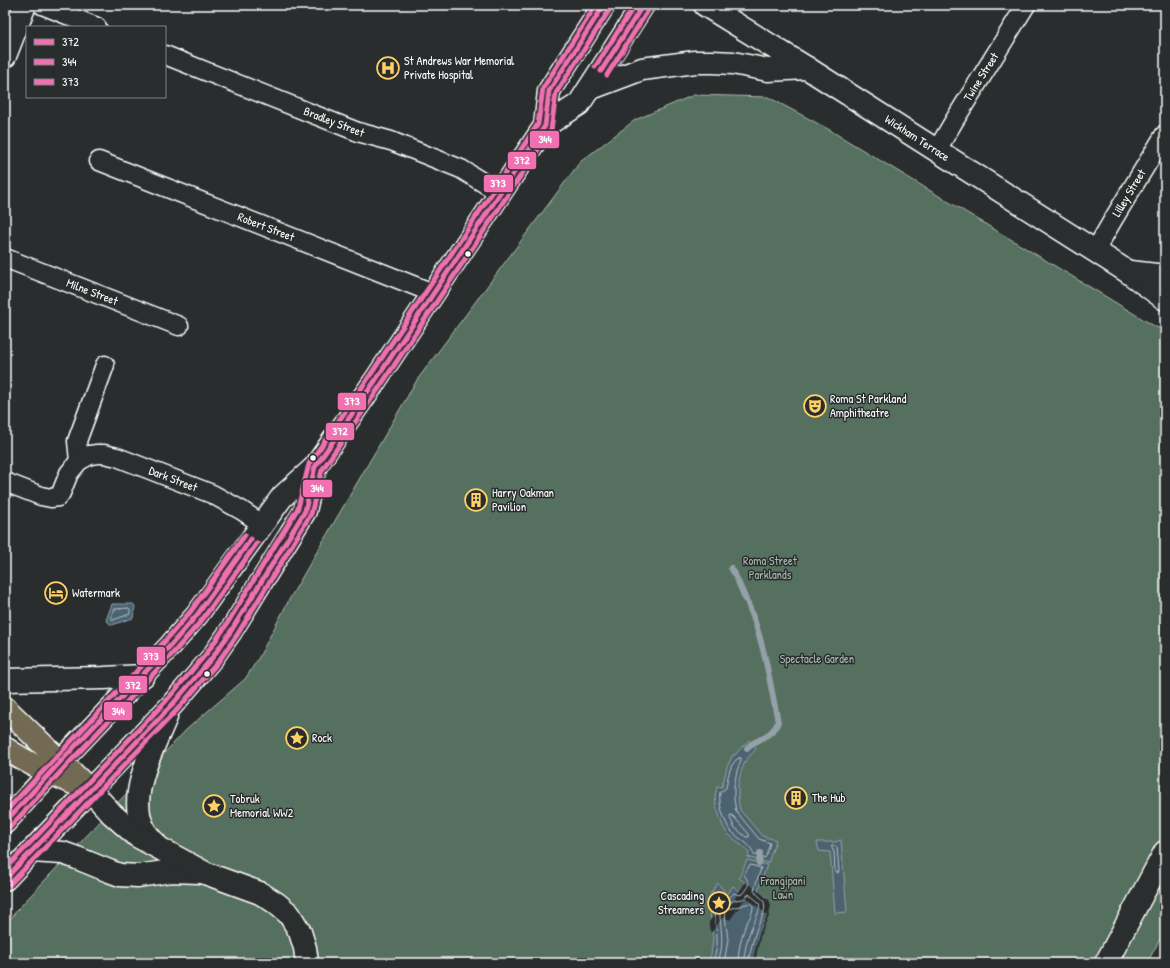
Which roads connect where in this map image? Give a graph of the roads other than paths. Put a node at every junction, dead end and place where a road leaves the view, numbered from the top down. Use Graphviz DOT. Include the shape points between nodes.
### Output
graph roads {
  1 [pos="25,5"];
  2 [pos="42,5"];
  3 [pos="604,5"];
  4 [pos="643,5"];
  5 [pos="705,5"];
  6 [pos="1026,5"];
  7 [pos="94,26"];
  8 [pos="5,56"];
  9 [pos="166,56"];
  10 [pos="807,68"];
  11 [pos="589,89"];
  12 [pos="545,126"];
  13 [pos="1165,134"];
  14 [pos="937,150"];
  15 [pos="99,161"];
  16 [pos="500,193"];
  17 [pos="1095,252"];
  18 [pos="5,258"];
  19 [pos="1128,272"];
  20 [pos="1165,276"];
  21 [pos="433,293"];
  22 [pos="1165,299"];
  23 [pos="179,326"];
  24 [pos="106,365"];
  25 [pos="79,461"];
  26 [pos="315,467"];
  27 [pos="5,482"];
  28 [pos="262,524"];
  29 [pos="143,676"];
  30 [pos="5,680"];
  31 [pos="171,706"];
  32 [pos="5,708"];
  33 [pos="5,748"];
  34 [pos="55,767"];
  35 [pos="90,790"];
  36 [pos="5,822"];
  37 [pos="164,850"];
  38 [pos="31,851"];
  39 [pos="1165,852"];
  40 [pos="205,873"];
  41 [pos="5,879"];
  42 [pos="307,963"];
  43 [pos="1106,963"];
  1 -- 8 [label="main road"];
  2 -- 7 [label="street"];
  3 -- 12 [label="main road" via="549,91"];
  4 -- 11 [label="main road"];
  5 -- 10 [label="main road, Wickham Terrace"];
  6 -- 14 [label="street, Twine Street"];
  9 -- 16 [label="street, Bradley Street" via="358,132 391,141 461,168"];
  10 -- 11 [label="main road" via="768,70 733,63 695,62 642,69"];
  10 -- 14 [label="main road, Wickham Terrace"];
  11 -- 12 [label="main road" via="579,104"];
  12 -- 16 [label="main road"];
  13 -- 17 [label="street, Lilley Street"];
  14 -- 17 [label="main road, Wickham Terrace"];
  15 -- 21 [label="street, Robert Street"];
  16 -- 21 [label="main road"];
  17 -- 19 [label="main road, Wickham Terrace"];
  18 -- 23 [label="street, Milne Street"];
  19 -- 20 [label="main road, Wickham Terrace"];
  19 -- 22 [label="main road, Wickham Terrace"];
  21 -- 26 [label="main road"];
  24 -- 25 [label="street" via="77,441"];
  25 -- 27 [label="street" via="69,473 58,497 41,496"];
  25 -- 28 [label="street, Dark Street" via="97,454 117,457 212,494"];
  26 -- 28 [label="main road" via="282,497"];
  26 -- 31 [label="main road" via="305,511 231,631 212,658"];
  28 -- 29 [label="main road" via="197,615"];
  29 -- 30 [label="main road"];
  29 -- 34 [label="main road"];
  31 -- 35 [label="main road"];
  31 -- 37 [label="main road" via="146,766 138,804 145,830"];
  32 -- 34 [label="main road"];
  33 -- 34 [label="main road" via="17,756"];
  34 -- 35 [label="main road"];
  34 -- 36 [label="main road"];
  35 -- 37 [label="main road" via="137,836"];
  35 -- 38 [label="main road"];
  37 -- 40 [label="main road"];
  38 -- 40 [label="main road" via="63,854 120,875 138,876 170,871"];
  38 -- 41 [label="main road"];
  39 -- 43 [label="main road"];
  40 -- 42 [label="main road" via="260,893 289,914 300,932"];
}
